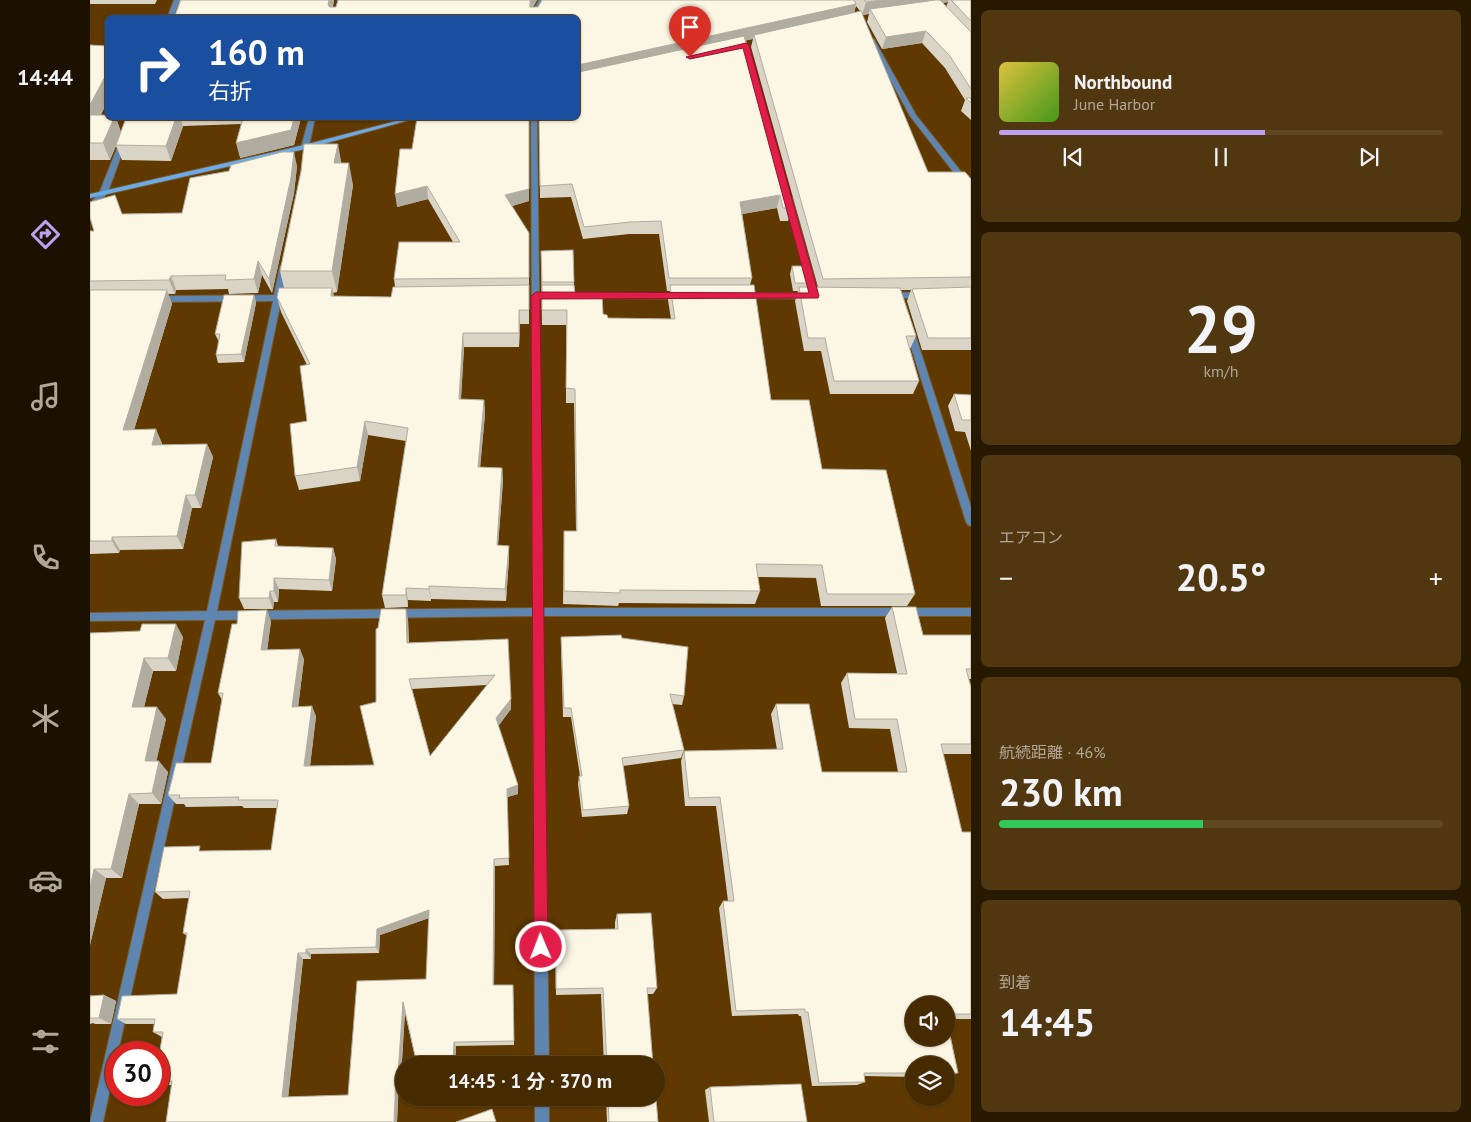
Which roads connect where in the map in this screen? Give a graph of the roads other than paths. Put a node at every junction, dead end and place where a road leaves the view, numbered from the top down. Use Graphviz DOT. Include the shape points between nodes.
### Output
graph roads {
  1 [pos="177,0"];
  2 [pos="542,0"];
  3 [pos="171,15"];
  4 [pos="534,15"];
  5 [pos="869,36"];
  6 [pos="131,120"];
  7 [pos="312,120"];
  8 [pos="406,120"];
  9 [pos="534,120"];
  10 [pos="305,147"];
  11 [pos="971,189"];
  12 [pos="104,192"];
  13 [pos="786,194"];
  14 [pos="90,196"];
  15 [pos="90,209"];
  16 [pos="285,260"];
  17 [pos="935,295"];
  18 [pos="586,296"];
  19 [pos="695,296"];
  20 [pos="735,296"];
  21 [pos="814,296"];
  22 [pos="824,296"];
  23 [pos="880,296"];
  24 [pos="277,298"];
  25 [pos="297,298"];
  26 [pos="149,299"];
  27 [pos="908,324"];
  28 [pos="971,522"];
  29 [pos="538,612"];
  30 [pos="971,612"];
  31 [pos="211,616"];
  32 [pos="90,617"];
  33 [pos="542,1056"];
  34 [pos="542,1106"];
  35 [pos="96,1122"];
  36 [pos="542,1122"];
  1 -- 3 [label="street"];
  2 -- 4 [label="street"];
  5 -- 11 [label="street" via="913,116"];
  6 -- 12 [label="street"];
  7 -- 10 [label="street"];
  8 -- 10 [label="street"];
  9 -- 29 [label="street"];
  10 -- 12 [label="street"];
  12 -- 14 [label="street"];
  12 -- 15 [label="street"];
  13 -- 21 [label="street"];
  16 -- 24 [label="street"];
  17 -- 23 [label="street" via="900,301"];
  18 -- 19 [label="street"];
  20 -- 21 [label="street"];
  21 -- 22 [label="street"];
  24 -- 25 [label="street"];
  24 -- 26 [label="street"];
  24 -- 31 [label="street"];
  27 -- 28 [label="street"];
  29 -- 30 [label="street"];
  29 -- 31 [label="street"];
  29 -- 33 [label="street"];
  31 -- 32 [label="street"];
  31 -- 35 [label="street"];
  34 -- 36 [label="street"];
}
